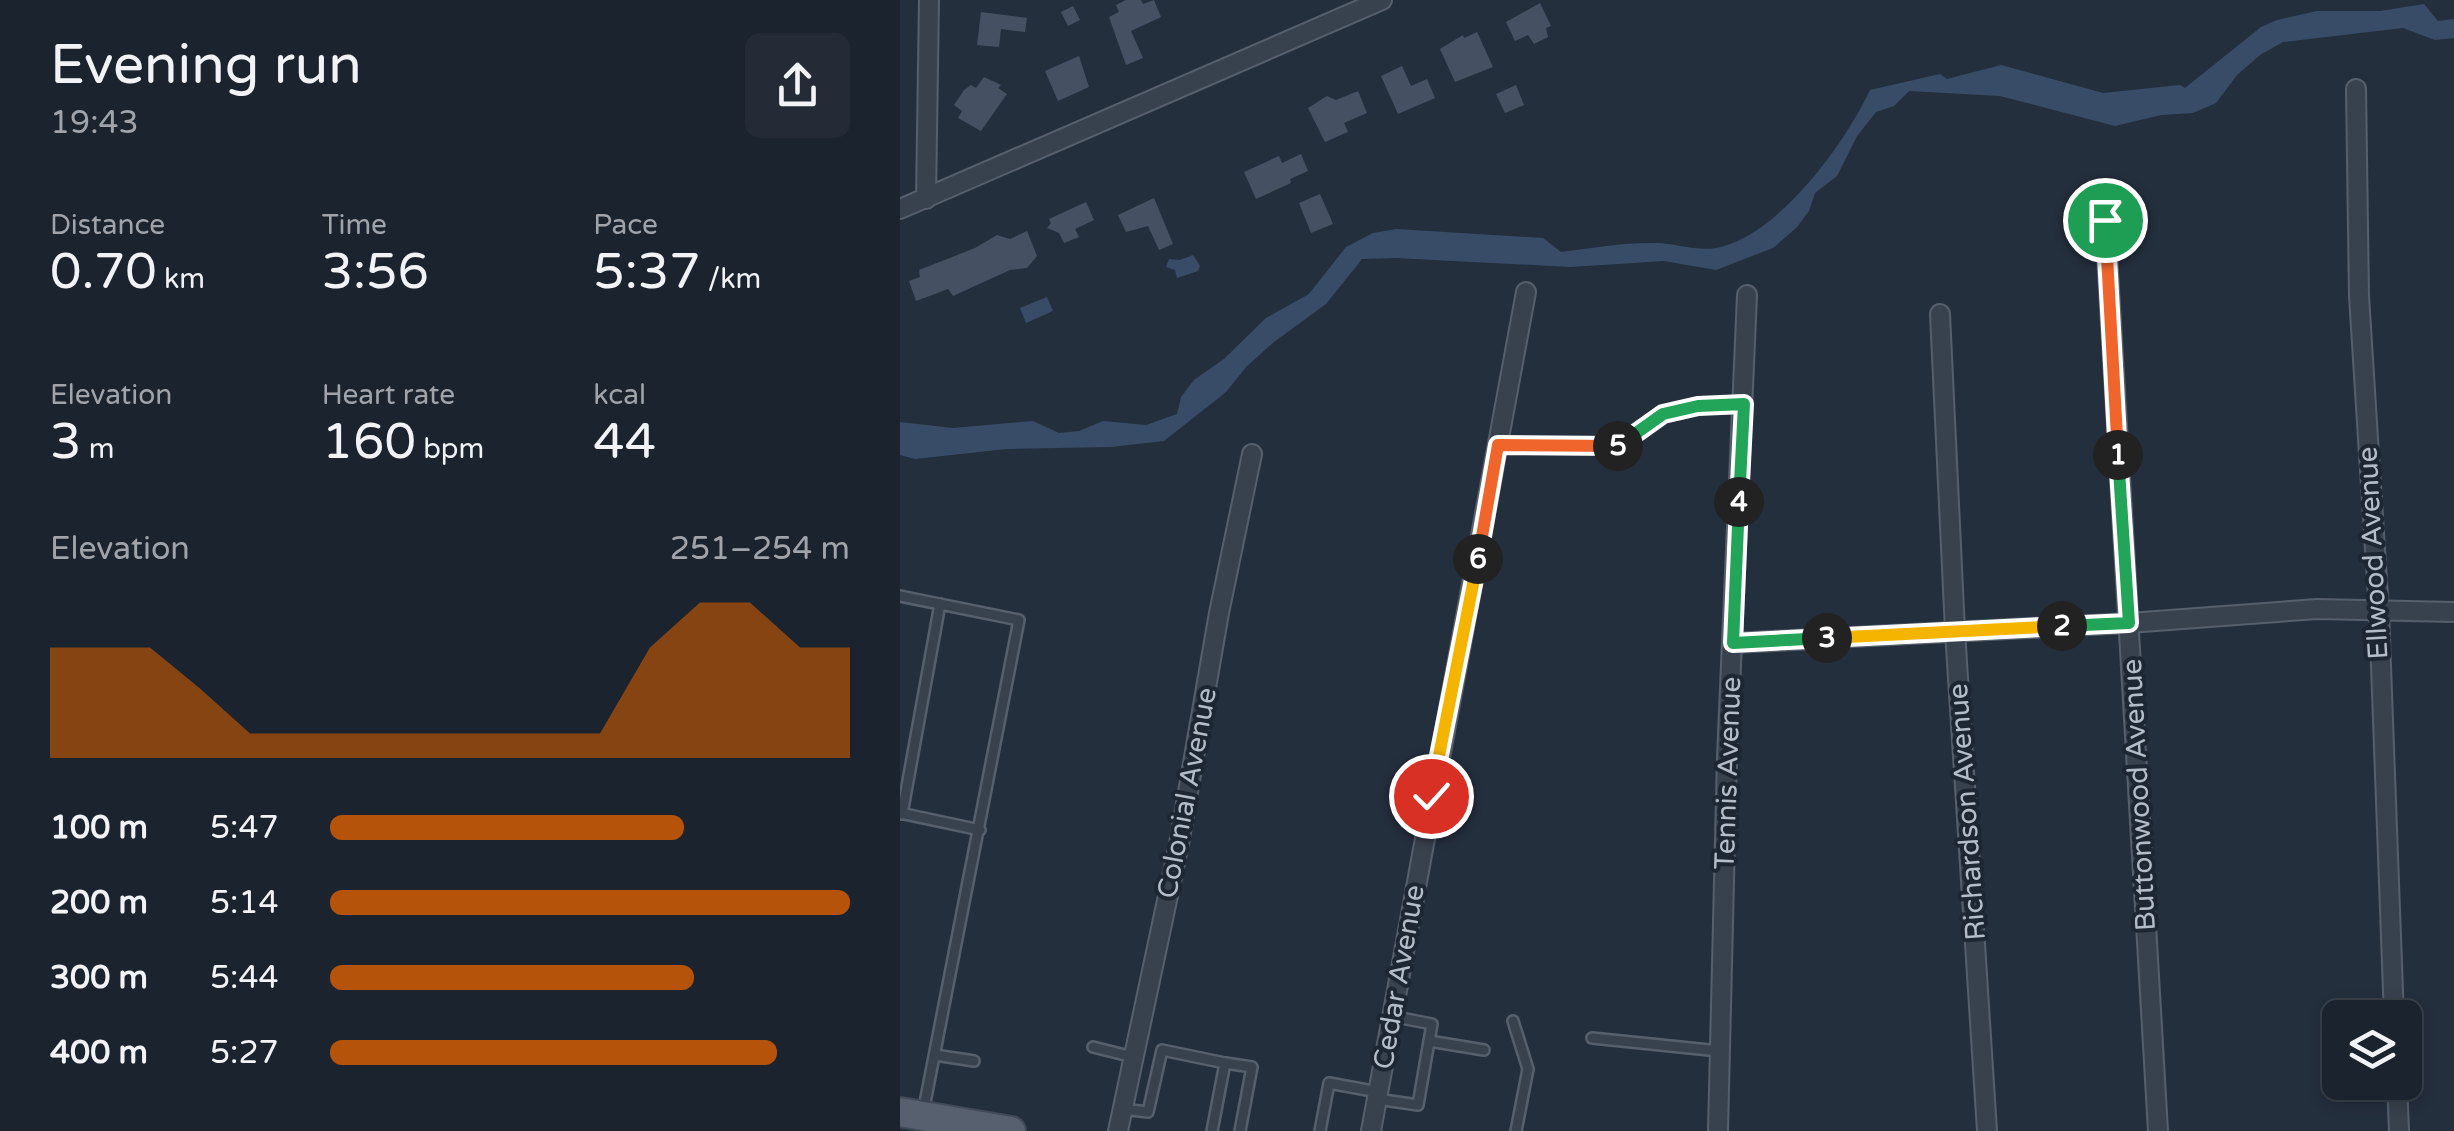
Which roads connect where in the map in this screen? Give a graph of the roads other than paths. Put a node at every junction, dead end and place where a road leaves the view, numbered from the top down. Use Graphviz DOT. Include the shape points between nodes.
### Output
graph roads {
  1 [pos="929,0"];
  2 [pos="1382,0"];
  3 [pos="2356,88"];
  4 [pos="926,199"];
  5 [pos="900,209"];
  6 [pos="2105,220"];
  7 [pos="1526,292"];
  8 [pos="1747,296"];
  9 [pos="1940,314"];
  10 [pos="1744,404"];
  11 [pos="1498,445"];
  12 [pos="1252,454"];
  13 [pos="900,596"];
  14 [pos="940,604"];
  15 [pos="2379,612"];
  16 [pos="2454,612"];
  17 [pos="2129,623"];
  18 [pos="1956,631"];
  19 [pos="1733,643"];
  20 [pos="901,813"];
  21 [pos="980,830"];
  22 [pos="2393,1000"];
  23 [pos="1392,1016"];
  24 [pos="1513,1021"];
  25 [pos="1592,1038"];
  26 [pos="1429,1041"];
  27 [pos="1092,1048"];
  28 [pos="1484,1050"];
  29 [pos="1722,1051"];
  30 [pos="935,1056"];
  31 [pos="1132,1057"];
  32 [pos="974,1061"];
  33 [pos="1225,1063"];
  34 [pos="1377,1095"];
  35 [pos="2398,1100"];
  36 [pos="1122,1108"];
  37 [pos="912,1114"];
  38 [pos="996,1130"];
  39 [pos="1118,1131"];
  40 [pos="1212,1131"];
  41 [pos="1240,1131"];
  42 [pos="1320,1131"];
  43 [pos="1371,1131"];
  44 [pos="1516,1131"];
  45 [pos="1718,1131"];
  46 [pos="1988,1131"];
  47 [pos="2158,1131"];
  48 [pos="2399,1131"];
  1 -- 4 [label="street"];
  2 -- 4 [label="street"];
  3 -- 15 [label="street, Ellwood Avenue" via="2359,296"];
  4 -- 5 [label="street"];
  6 -- 17 [label="street, Buttonwood Avenue"];
  7 -- 11 [label="street, Cedar Avenue"];
  8 -- 10 [label="street, Tennis Avenue"];
  9 -- 18 [label="street, Richardson Avenue"];
  10 -- 11 [label="lane" via="1663,414 1621,446"];
  10 -- 19 [label="street, Tennis Avenue"];
  11 -- 23 [label="street, Cedar Avenue"];
  12 -- 31 [label="street, Colonial Avenue"];
  13 -- 14 [label="lane"];
  14 -- 20 [label="lane"];
  14 -- 21 [label="lane" via="1019,620"];
  15 -- 16 [label="street"];
  15 -- 17 [label="street" via="2318,609"];
  15 -- 22 [label="street, Ellwood Avenue"];
  17 -- 18 [label="street"];
  17 -- 47 [label="street, Buttonwood Avenue"];
  18 -- 19 [label="street"];
  18 -- 46 [label="street, Richardson Avenue"];
  19 -- 29 [label="street, Tennis Avenue"];
  20 -- 21 [label="lane"];
  21 -- 30 [label="lane"];
  23 -- 26 [label="lane" via="1432,1024"];
  23 -- 34 [label="street, Cedar Avenue"];
  24 -- 44 [label="lane" via="1528,1068"];
  25 -- 29 [label="lane"];
  26 -- 28 [label="lane"];
  26 -- 34 [label="lane" via="1418,1104"];
  27 -- 31 [label="lane"];
  29 -- 45 [label="street, Tennis Avenue"];
  30 -- 32 [label="lane"];
  30 -- 37 [label="lane"];
  31 -- 36 [label="street, Colonial Avenue"];
  33 -- 36 [label="lane" via="1162,1050 1148,1112"];
  33 -- 40 [label="lane"];
  33 -- 41 [label="lane" via="1252,1067"];
  34 -- 42 [label="lane" via="1330,1084"];
  34 -- 43 [label="street, Cedar Avenue"];
  35 -- 48 [label="street"];
  36 -- 39 [label="street, Colonial Avenue"];
  37 -- 38 [label="main road"];
}
